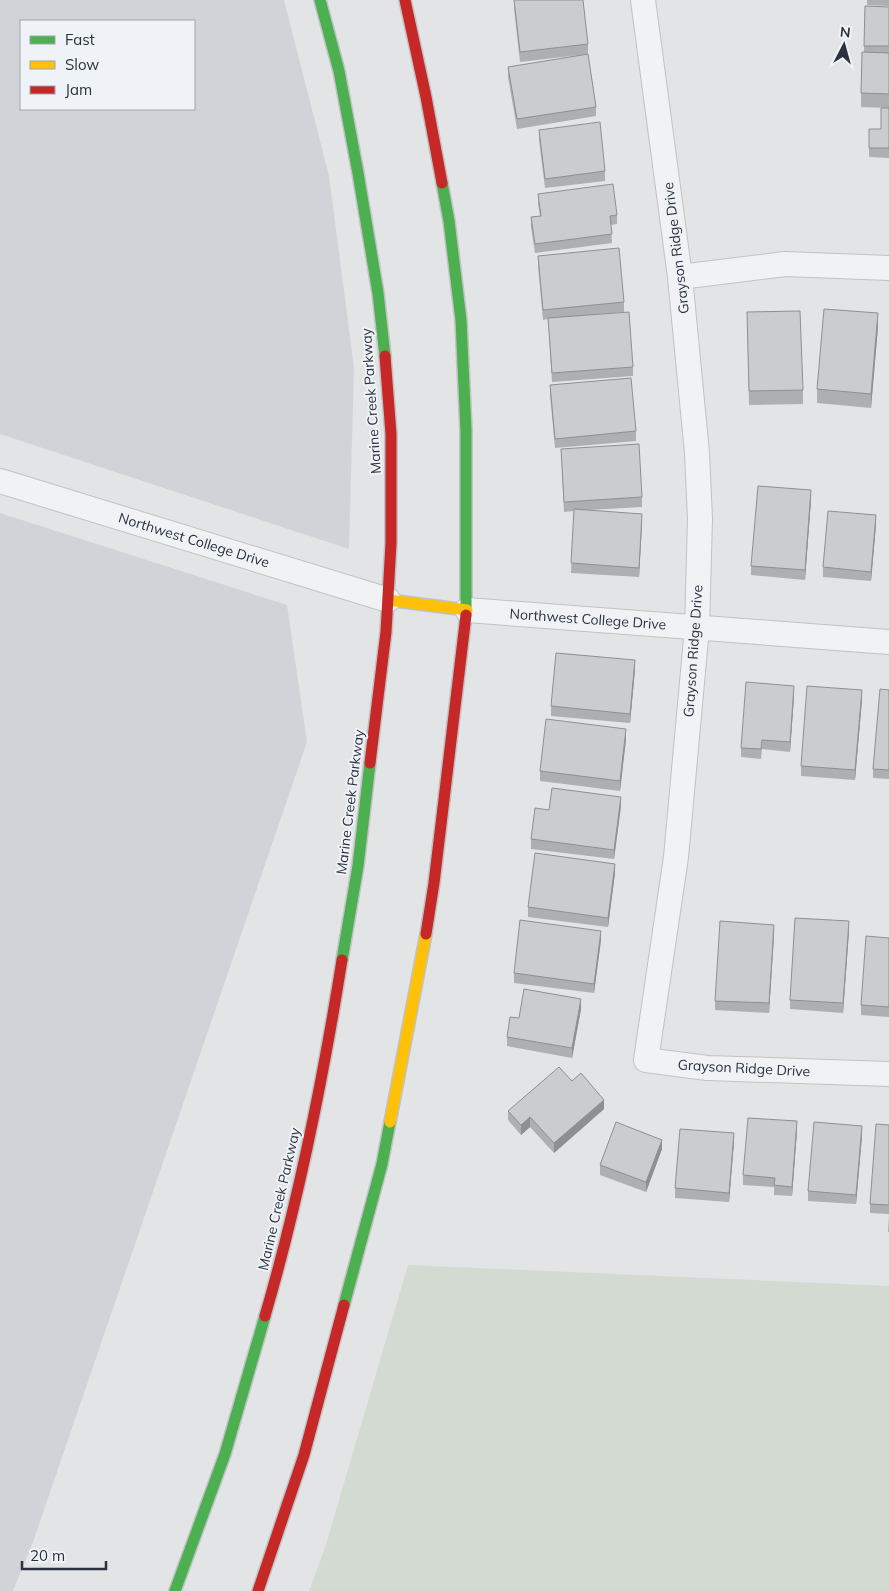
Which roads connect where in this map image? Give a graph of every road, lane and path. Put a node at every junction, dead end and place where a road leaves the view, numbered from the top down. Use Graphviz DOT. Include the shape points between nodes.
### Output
graph roads {
  1 [pos="320,0"];
  2 [pos="405,0"];
  3 [pos="643,0"];
  4 [pos="889,268"];
  5 [pos="680,277"];
  6 [pos="0,481"];
  7 [pos="388,600"];
  8 [pos="467,610"];
  9 [pos="697,628"];
  10 [pos="889,642"];
  11 [pos="889,1074"];
  12 [pos="175,1591"];
  13 [pos="258,1591"];
  1 -- 7 [label="main road, Marine Creek Parkway" via="339,72 355,155 385,353 391,434"];
  2 -- 8 [label="main road" via="449,221 461,320 466,431"];
  3 -- 5 [label="street, Grayson Ridge Drive"];
  4 -- 5 [label="street" via="785,264"];
  5 -- 9 [label="street, Grayson Ridge Drive" via="698,462"];
  6 -- 7 [label="street, Northwest College Drive"];
  7 -- 8 [label="main road"];
  7 -- 12 [label="main road, Marine Creek Parkway" via="358,866 325,1065 281,1262 225,1454"];
  8 -- 9 [label="street, Northwest College Drive"];
  8 -- 13 [label="main road" via="434,883 382,1164 304,1455"];
  9 -- 10 [label="street, Northwest College Drive"];
  9 -- 11 [label="street, Grayson Ridge Drive" via="676,857 646,1060 707,1068"];
}
